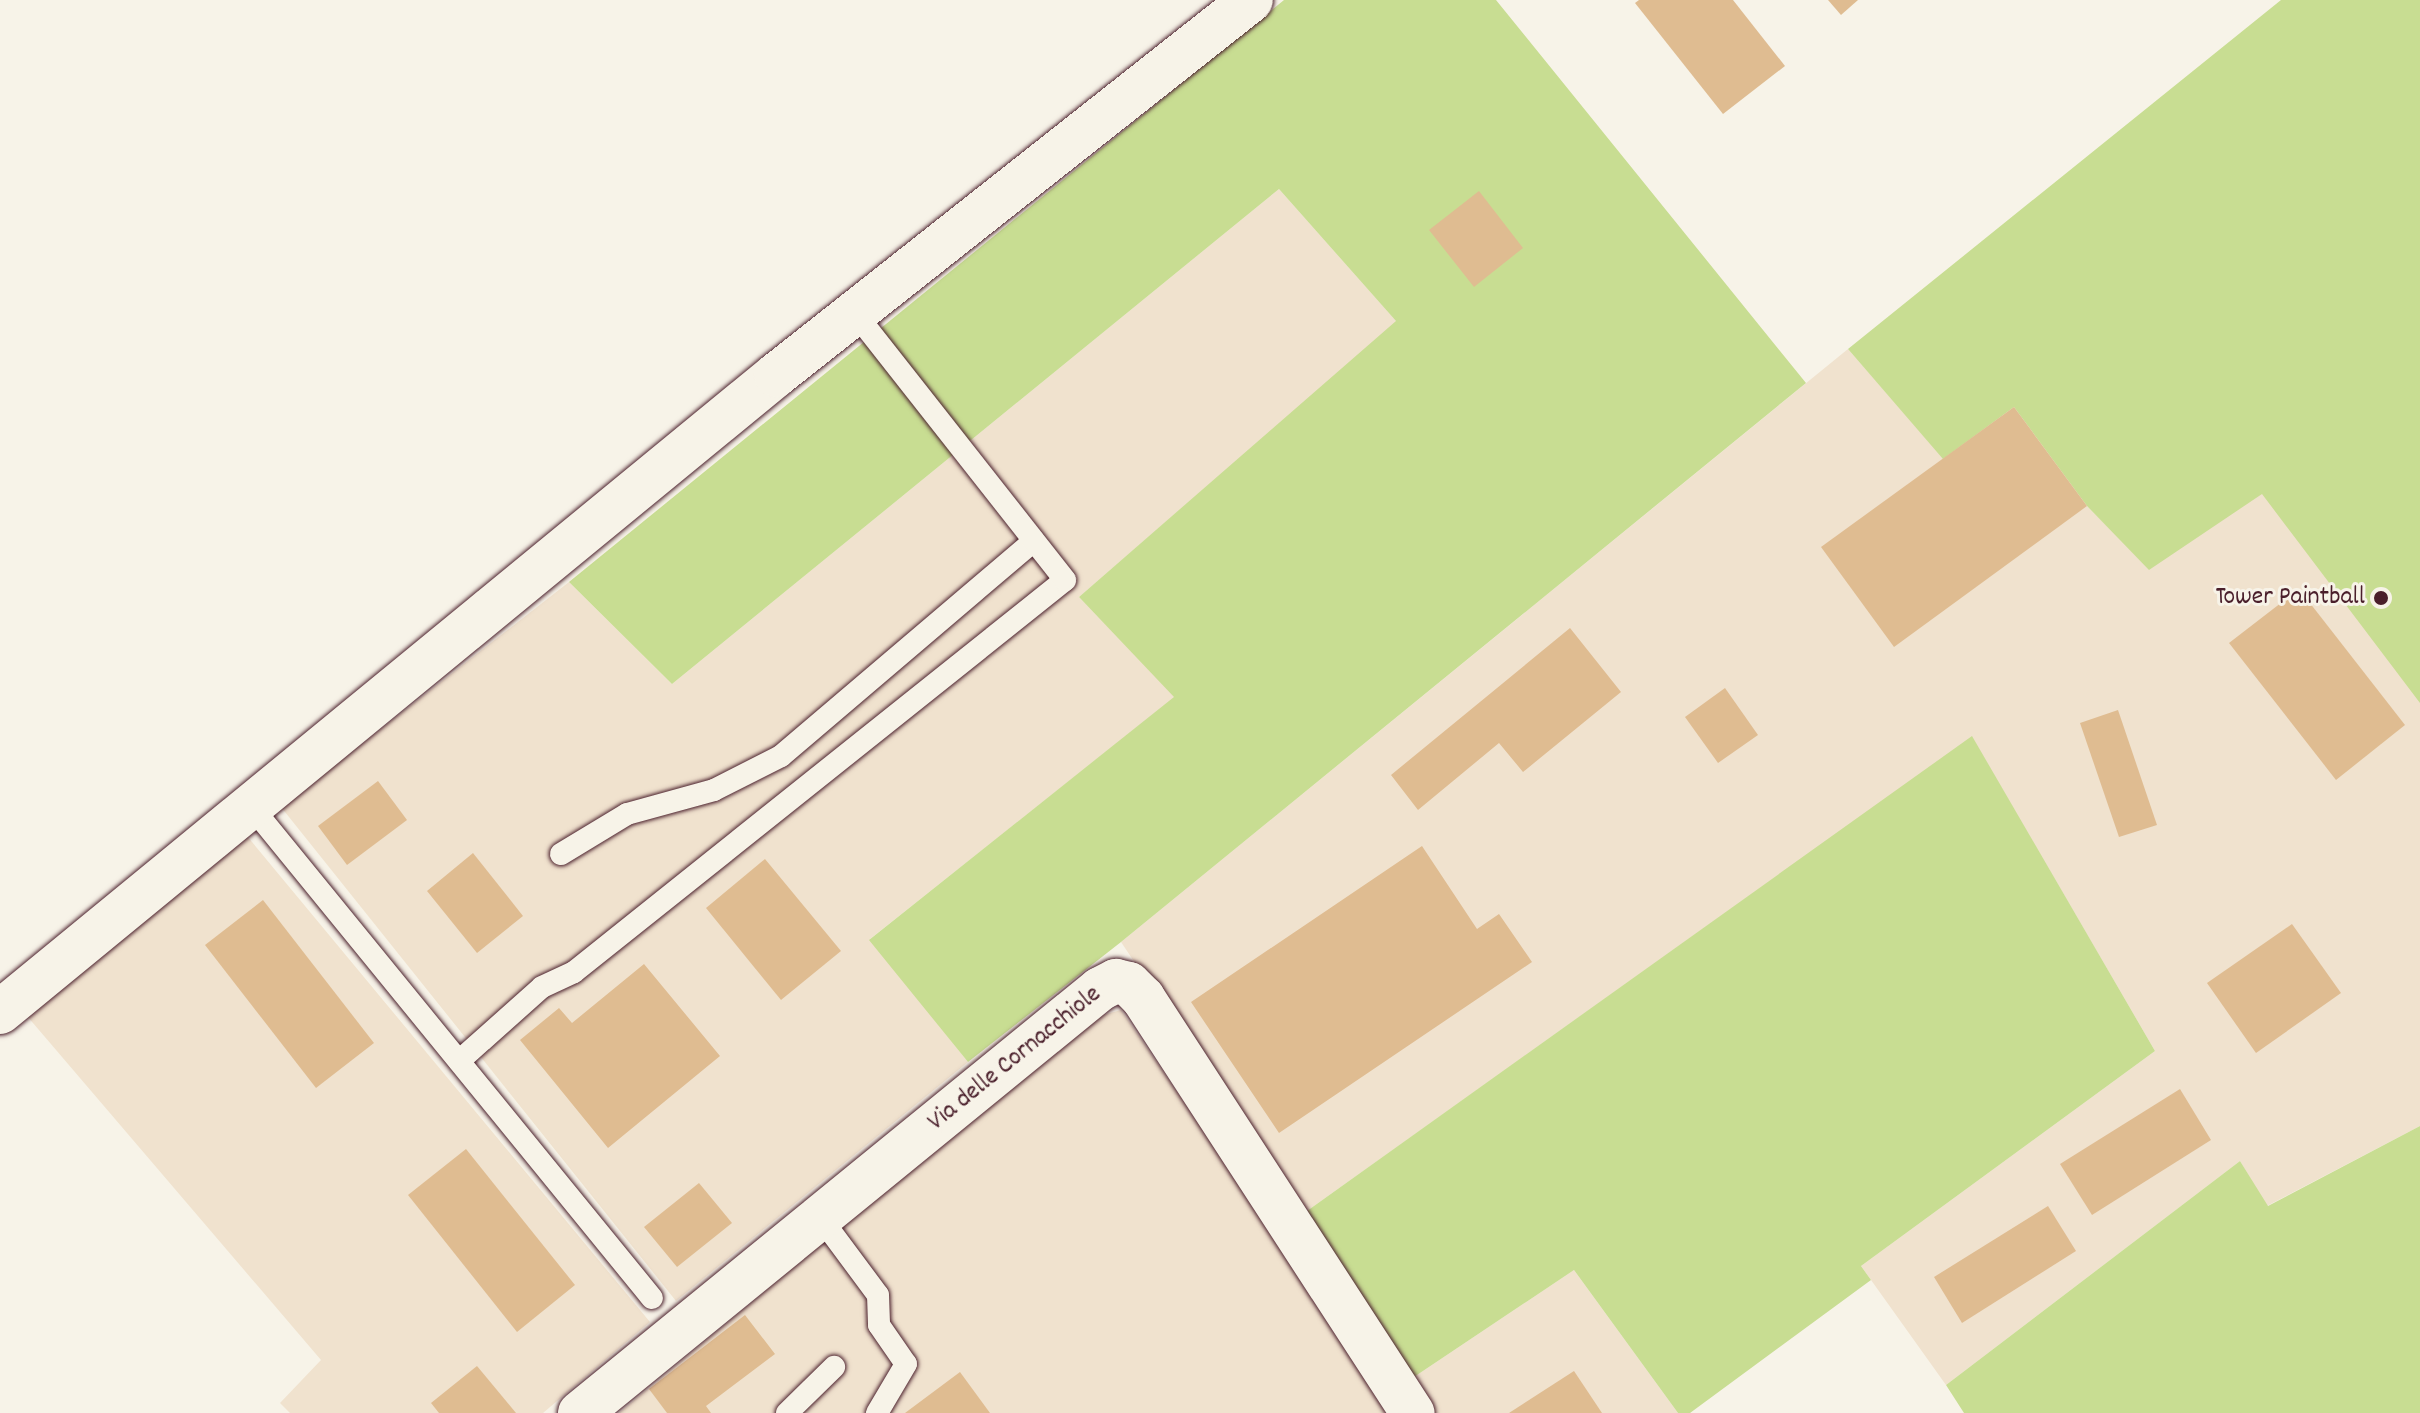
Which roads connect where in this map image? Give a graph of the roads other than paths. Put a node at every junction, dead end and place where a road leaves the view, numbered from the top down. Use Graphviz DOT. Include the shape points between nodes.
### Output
graph roads {
  1 [pos="1251,0"];
  2 [pos="855,313"];
  3 [pos="1034,541"];
  4 [pos="250,805"];
  5 [pos="561,854"];
  6 [pos="0,1012"];
  7 [pos="459,1061"];
  8 [pos="820,1217"];
  9 [pos="652,1298"];
  10 [pos="834,1367"];
  11 [pos="580,1413"];
  12 [pos="787,1413"];
  13 [pos="877,1413"];
  14 [pos="1413,1413"];
  1 -- 2 [label="street"];
  2 -- 3 [label="lane"];
  2 -- 4 [label="street"];
  3 -- 5 [label="lane" via="781,756 714,790 627,814"];
  3 -- 7 [label="lane" via="1065,580 574,972 542,987"];
  4 -- 6 [label="street"];
  4 -- 7 [label="lane"];
  7 -- 9 [label="lane"];
  8 -- 11 [label="street, Via delle Cornacchiole"];
  8 -- 13 [label="lane" via="878,1295 879,1325 906,1364"];
  8 -- 14 [label="street, Via delle Cornacchiole" via="1100,989 1123,981 1143,998"];
  10 -- 12 [label="lane"];
}
